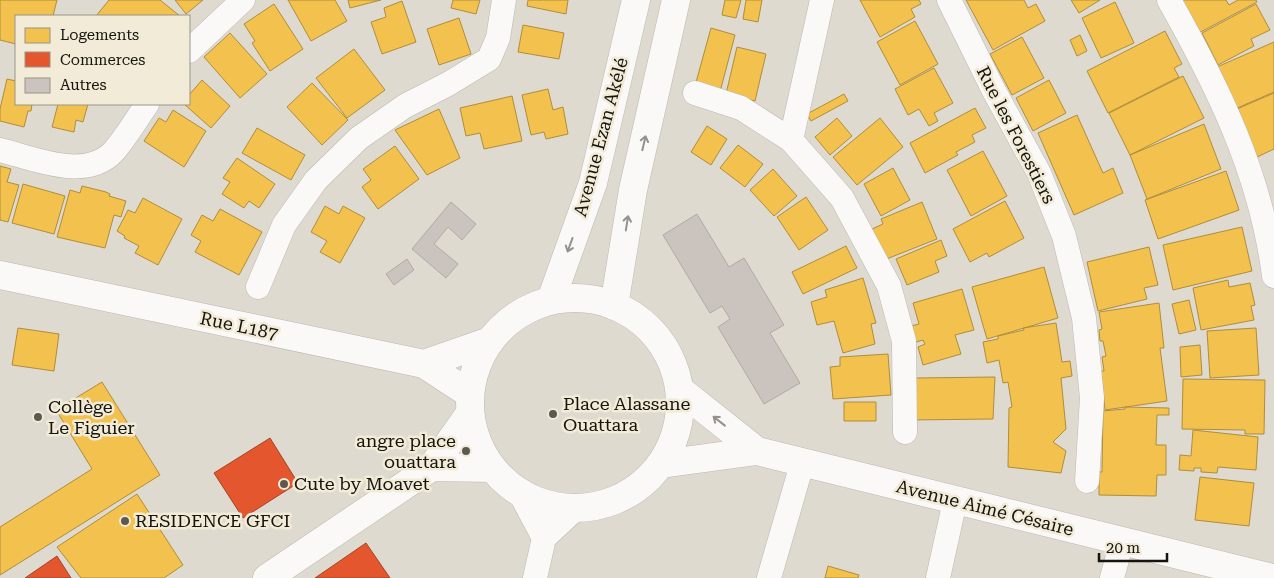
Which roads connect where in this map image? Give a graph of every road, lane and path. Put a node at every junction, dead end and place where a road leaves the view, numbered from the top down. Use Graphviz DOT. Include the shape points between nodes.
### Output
graph roads {
  1 [pos="243,0"];
  2 [pos="504,0"];
  3 [pos="636,0"];
  4 [pos="676,0"];
  5 [pos="822,0"];
  6 [pos="949,0"];
  7 [pos="1169,0"];
  8 [pos="190,51"];
  9 [pos="695,93"];
  10 [pos="146,105"];
  11 [pos="791,140"];
  12 [pos="0,150"];
  13 [pos="0,275"];
  14 [pos="1274,276"];
  15 [pos="258,287"];
  16 [pos="551,300"];
  17 [pos="614,306"];
  18 [pos="490,341"];
  19 [pos="424,364"];
  20 [pos="680,390"];
  21 [pos="470,404"];
  22 [pos="905,432"];
  23 [pos="757,451"];
  24 [pos="661,464"];
  25 [pos="802,464"];
  26 [pos="432,467"];
  27 [pos="492,468"];
  28 [pos="1087,481"];
  29 [pos="520,493"];
  30 [pos="955,501"];
  31 [pos="576,509"];
  32 [pos="544,538"];
  33 [pos="1122,541"];
  34 [pos="267,578"];
  35 [pos="535,578"];
  36 [pos="770,578"];
  37 [pos="938,578"];
  38 [pos="1112,578"];
  39 [pos="1272,578"];
  1 -- 8 [label="street"];
  2 -- 15 [label="street" via="498,38 489,59 405,106 359,138 316,180 284,225"];
  3 -- 16 [label="street, Avenue Ezan Akélé, one-way" via="593,183"];
  17 -- 4 [label="street, one-way" via="633,190"];
  5 -- 11 [label="street"];
  6 -- 28 [label="street, Rue les Forestiers" via="993,90 1039,173 1064,236 1084,318 1092,398"];
  7 -- 14 [label="street" via="1236,129 1261,208"];
  9 -- 11 [label="street" via="741,108"];
  10 -- 12 [label="street" via="113,153 94,165 68,167"];
  11 -- 22 [label="street" via="842,198 889,286 904,341"];
  13 -- 19 [label="street, Rue L187"];
  16 -- 17 [label="street" via="581,297"];
  16 -- 18 [label="street" via="516,315"];
  17 -- 20 [label="street" via="640,321 667,350"];
  18 -- 19 [label="street"];
  18 -- 21 [label="street" via="476,366"];
  19 -- 21 [label="street, Rue L187"];
  23 -- 20 [label="street, Avenue Aimé Césaire, one-way"];
  20 -- 24 [label="street" via="677,429"];
  21 -- 26 [label="street"];
  21 -- 27 [label="street" via="477,443"];
  23 -- 24 [label="street, Avenue Aimé Césaire"];
  23 -- 25 [label="street, Avenue Aimé Césaire"];
  24 -- 31 [label="street" via="644,483 623,497 600,506"];
  25 -- 30 [label="street, Avenue Aimé Césaire"];
  25 -- 36 [label="street"];
  26 -- 27 [label="street"];
  26 -- 34 [label="street"];
  27 -- 29 [label="street"];
  29 -- 31 [label="street" via="546,505"];
  29 -- 32 [label="street"];
  30 -- 33 [label="street, Avenue Aimé Césaire"];
  30 -- 37 [label="street"];
  31 -- 32 [label="street"];
  32 -- 35 [label="street"];
  33 -- 38 [label="street"];
  33 -- 39 [label="street, Avenue Aimé Césaire"];
}
